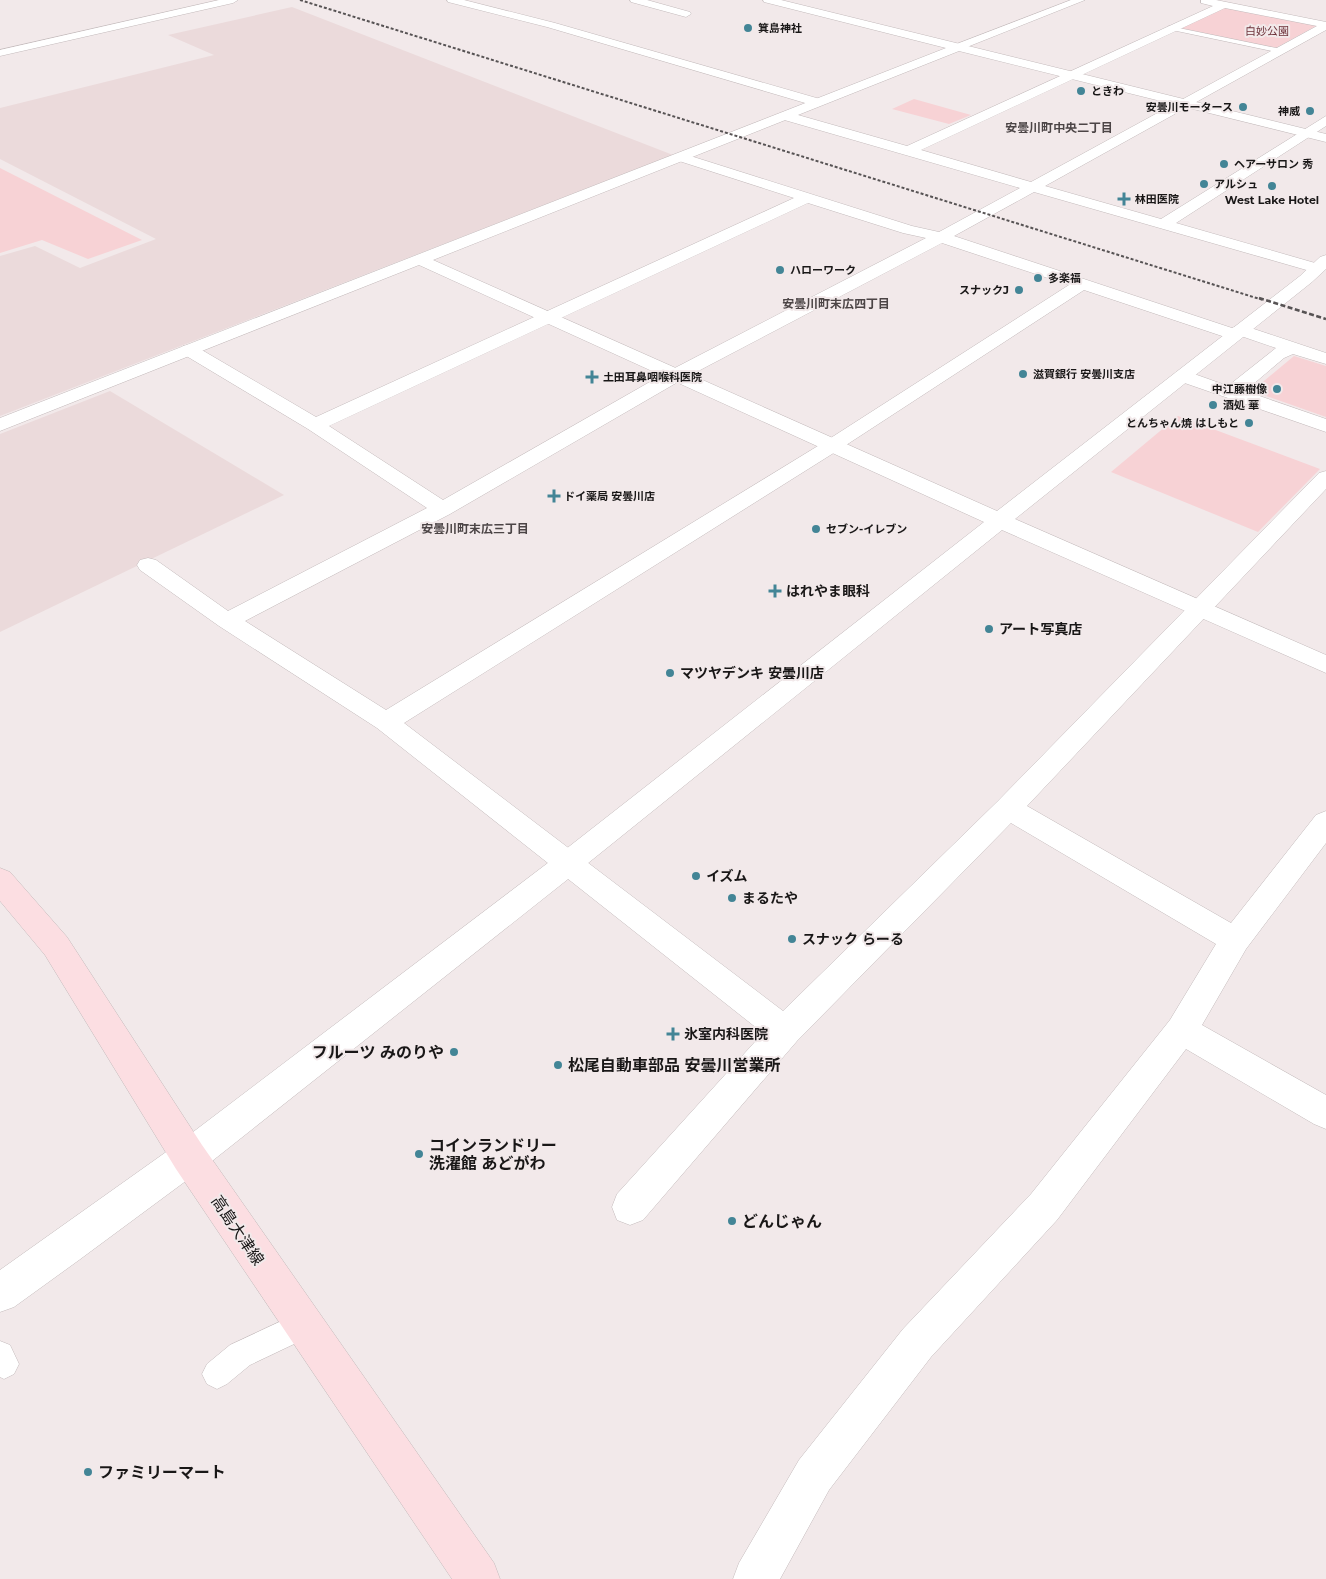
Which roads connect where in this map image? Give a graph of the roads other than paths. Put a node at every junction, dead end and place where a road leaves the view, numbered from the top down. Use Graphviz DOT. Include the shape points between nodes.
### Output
graph roads {
  1 [pos="233,0"];
  2 [pos="452,0"];
  3 [pos="635,0"];
  4 [pos="768,0"];
  5 [pos="1080,0"];
  6 [pos="1197,0"];
  7 [pos="1223,5"];
  8 [pos="686,14"];
  9 [pos="1326,25"];
  10 [pos="1172,28"];
  11 [pos="958,47"];
  12 [pos="1281,51"];
  13 [pos="0,53"];
  14 [pos="1071,75"];
  15 [pos="816,102"];
  16 [pos="1187,103"];
  17 [pos="786,116"];
  18 [pos="1326,120"];
  19 [pos="1304,133"];
  20 [pos="1326,138"];
  21 [pos="908,151"];
  22 [pos="681,157"];
  23 [pos="1031,188"];
  24 [pos="808,197"];
  25 [pos="1162,225"];
  26 [pos="941,238"];
  27 [pos="418,259"];
  28 [pos="1321,264"];
  29 [pos="1082,284"];
  30 [pos="548,318"];
  31 [pos="1237,332"];
  32 [pos="1291,348"];
  33 [pos="189,350"];
  34 [pos="1326,359"];
  35 [pos="676,375"];
  36 [pos="1182,376"];
  37 [pos="1231,393"];
  38 [pos="0,425"];
  39 [pos="316,425"];
  40 [pos="1326,426"];
  41 [pos="833,445"];
  42 [pos="1326,477"];
  43 [pos="442,509"];
  44 [pos="1000,521"];
  45 [pos="148,565"];
  46 [pos="1198,609"];
  47 [pos="227,621"];
  48 [pos="1326,665"];
  49 [pos="386,722"];
  50 [pos="1008,808"];
  51 [pos="1326,822"];
  52 [pos="567,864"];
  53 [pos="0,880"];
  54 [pos="1235,940"];
  55 [pos="1182,1030"];
  56 [pos="785,1031"];
  57 [pos="1326,1113"];
  58 [pos="189,1157"];
  59 [pos="630,1207"];
  60 [pos="0,1293"];
  61 [pos="303,1325"];
  62 [pos="217,1374"];
  63 [pos="478,1579"];
  64 [pos="755,1579"];
  1 -- 13 [label="street"];
  2 -- 15 [label="street" via="551,25"];
  3 -- 8 [label="street"];
  4 -- 11 [label="street"];
  5 -- 11 [label="street"];
  6 -- 7 [label="street"];
  7 -- 9 [label="street"];
  7 -- 10 [label="street"];
  9 -- 12 [label="street"];
  10 -- 12 [label="lane"];
  10 -- 14 [label="street"];
  11 -- 14 [label="street"];
  11 -- 15 [label="street"];
  12 -- 16 [label="street"];
  14 -- 16 [label="street"];
  14 -- 21 [label="street"];
  15 -- 17 [label="street"];
  16 -- 19 [label="street"];
  16 -- 23 [label="street"];
  17 -- 21 [label="street"];
  17 -- 22 [label="street"];
  18 -- 19 [label="street"];
  19 -- 20 [label="street"];
  19 -- 25 [label="street"];
  21 -- 23 [label="street"];
  22 -- 24 [label="street"];
  22 -- 27 [label="street"];
  23 -- 25 [label="street"];
  23 -- 26 [label="street"];
  24 -- 26 [label="street"];
  24 -- 30 [label="street"];
  25 -- 28 [label="street"];
  26 -- 29 [label="street"];
  26 -- 35 [label="street"];
  27 -- 30 [label="street"];
  27 -- 33 [label="street"];
  28 -- 31 [label="street"];
  29 -- 31 [label="street"];
  29 -- 41 [label="street"];
  30 -- 35 [label="street"];
  30 -- 39 [label="street"];
  31 -- 32 [label="street"];
  31 -- 36 [label="street"];
  32 -- 34 [label="street"];
  32 -- 37 [label="street" via="1278,354"];
  33 -- 38 [label="street"];
  33 -- 39 [label="street"];
  35 -- 41 [label="street"];
  35 -- 43 [label="street"];
  36 -- 37 [label="street"];
  36 -- 44 [label="street"];
  37 -- 40 [label="street"];
  39 -- 43 [label="street"];
  41 -- 44 [label="street"];
  41 -- 49 [label="street"];
  42 -- 46 [label="street"];
  43 -- 47 [label="street"];
  44 -- 46 [label="street"];
  44 -- 52 [label="street"];
  45 -- 47 [label="street"];
  46 -- 48 [label="street"];
  46 -- 50 [label="street"];
  47 -- 49 [label="street"];
  49 -- 52 [label="street"];
  50 -- 54 [label="street"];
  50 -- 56 [label="street"];
  51 -- 54 [label="street"];
  52 -- 56 [label="street"];
  52 -- 58 [label="street"];
  53 -- 58 [label="main road, 高島大津線" via="56,946"];
  54 -- 55 [label="street"];
  55 -- 57 [label="street"];
  55 -- 64 [label="street" via="1044,1208 917,1343 814,1475"];
  56 -- 59 [label="street"];
  58 -- 60 [label="street"];
  58 -- 61 [label="main road, 高島大津線"];
  61 -- 62 [label="lane" via="240,1355"];
  61 -- 63 [label="main road, 高島大津線"];
}
